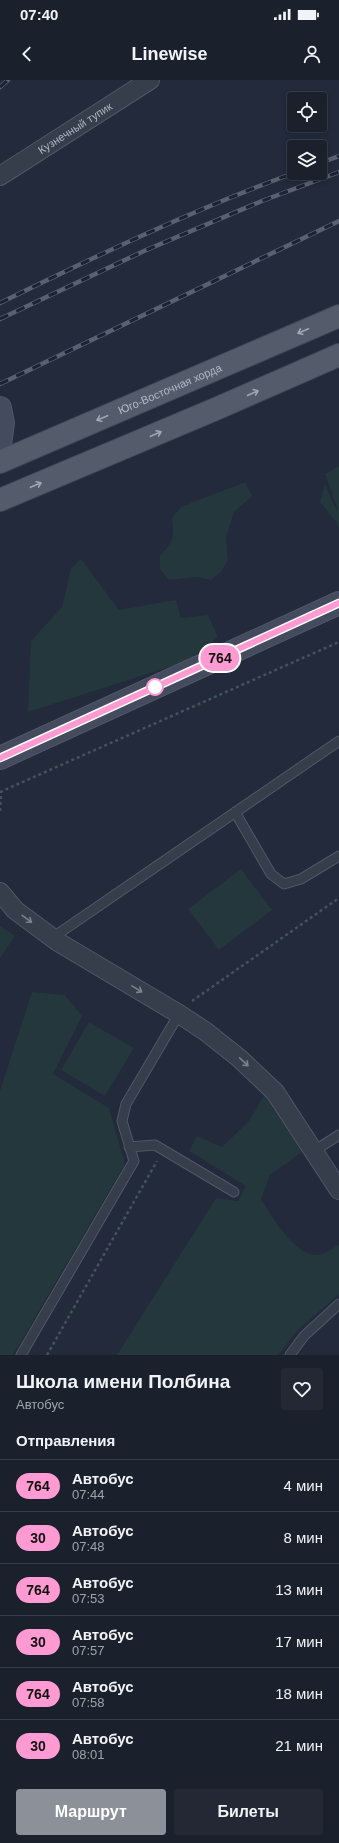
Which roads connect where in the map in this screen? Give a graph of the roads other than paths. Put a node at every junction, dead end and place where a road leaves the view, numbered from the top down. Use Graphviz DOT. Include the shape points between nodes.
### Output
graph roads {
  1 [pos="150,80"];
  2 [pos="0,176"];
  3 [pos="339,316"];
  4 [pos="339,355"];
  5 [pos="2,416"];
  6 [pos="0,445"];
  7 [pos="0,462"];
  8 [pos="0,500"];
  9 [pos="339,603"];
  10 [pos="339,741"];
  11 [pos="0,758"];
  12 [pos="235,812"];
  13 [pos="339,856"];
  14 [pos="0,892"];
  15 [pos="52,938"];
  16 [pos="178,1013"];
  17 [pos="339,1135"];
  18 [pos="129,1146"];
  19 [pos="314,1151"];
  20 [pos="339,1190"];
  21 [pos="234,1192"];
  22 [pos="339,1304"];
  23 [pos="21,1355"];
  24 [pos="290,1355"];
  1 -- 2 [label="street, Кузнечный тупик"];
  3 -- 7 [label="main road, Юго-Восточная хорда, one-way"];
  8 -- 4 [label="main road, one-way"];
  5 -- 6 [label="main road"];
  9 -- 11 [label="main road"];
  10 -- 12 [label="lane"];
  12 -- 13 [label="lane" via="271,874 284,884 301,879"];
  12 -- 15 [label="lane"];
  14 -- 15 [label="street, one-way" via="15,910"];
  15 -- 16 [label="street, one-way"];
  16 -- 18 [label="lane" via="126,1104 122,1122"];
  16 -- 19 [label="street, one-way" via="239,1058 275,1092"];
  17 -- 19 [label="lane"];
  18 -- 21 [label="lane" via="155,1145"];
  18 -- 23 [label="lane" via="134,1161"];
  19 -- 20 [label="street"];
  22 -- 24 [label="lane" via="304,1336"];
}
